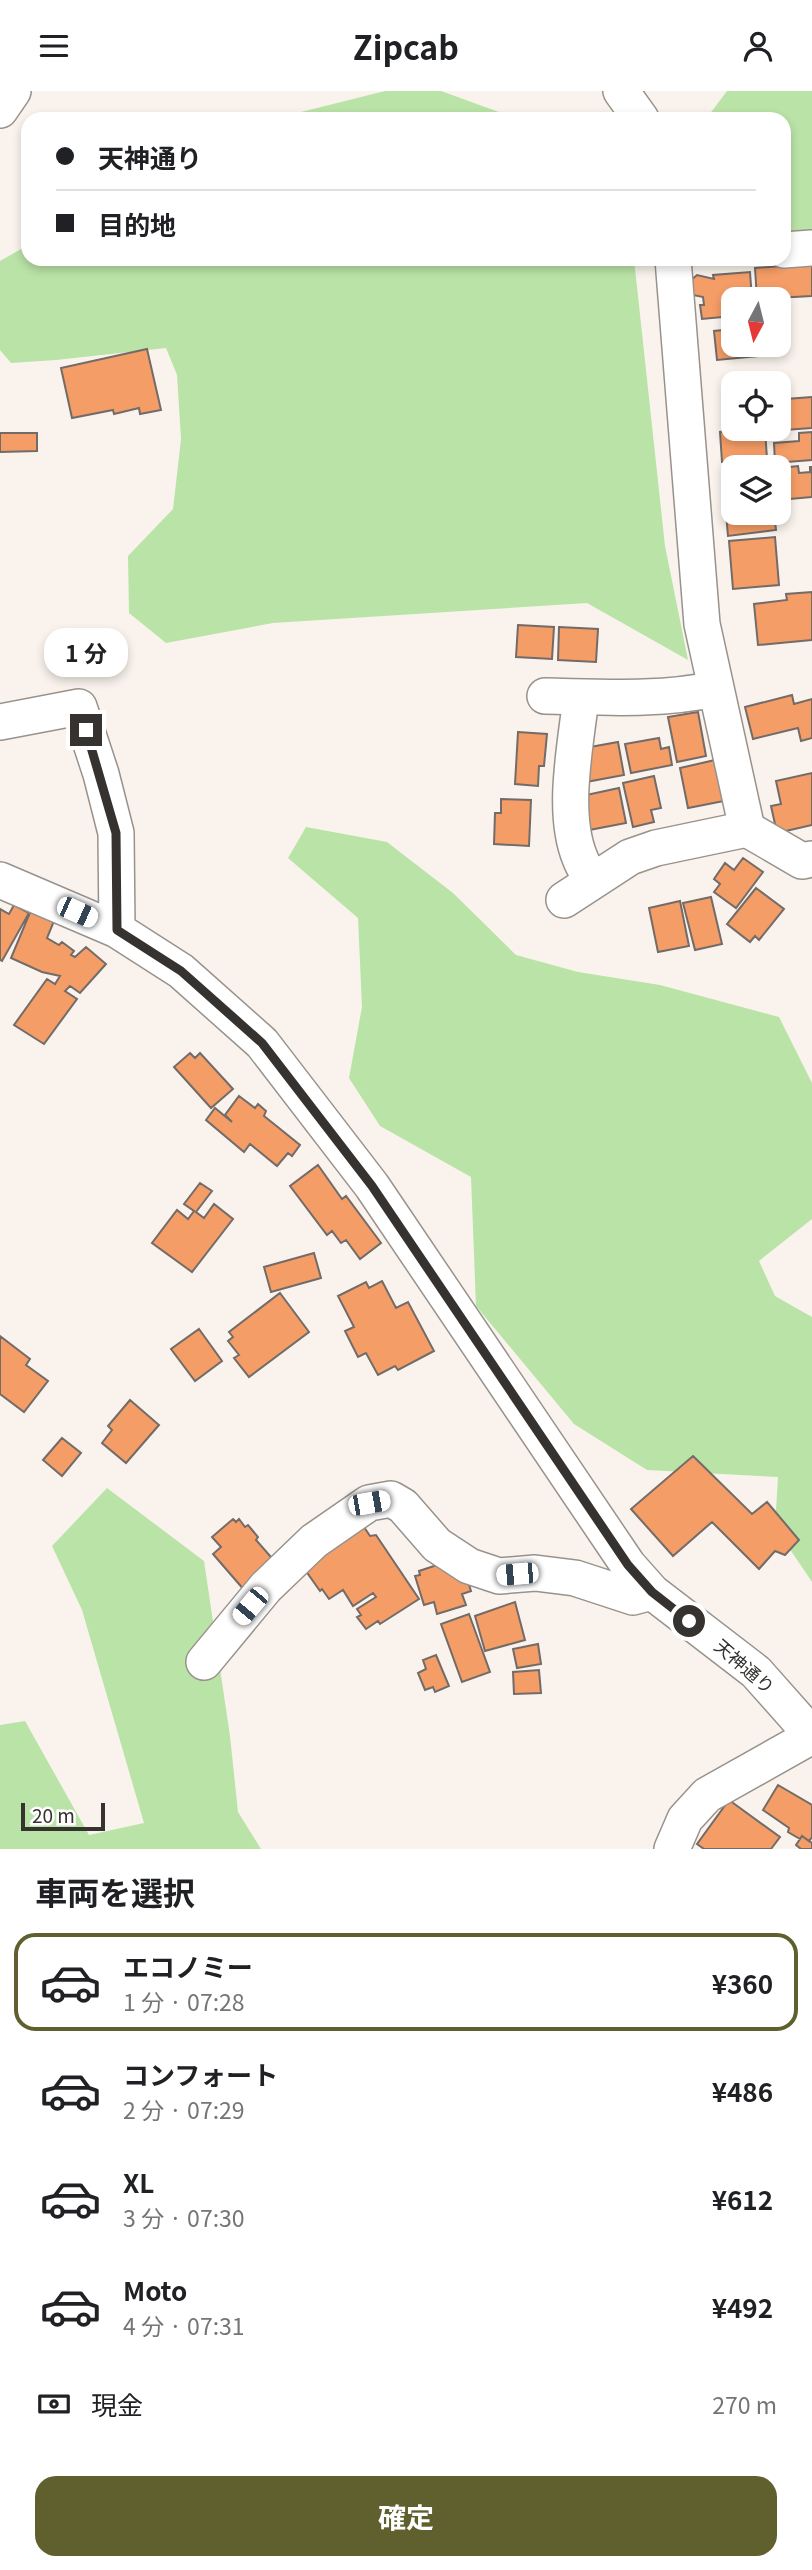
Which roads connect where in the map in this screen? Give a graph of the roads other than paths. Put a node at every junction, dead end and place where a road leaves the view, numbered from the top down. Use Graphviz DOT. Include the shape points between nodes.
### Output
graph roads {
  1 [pos="13,91"];
  2 [pos="621,91"];
  3 [pos="0,110"];
  4 [pos="636,112"];
  5 [pos="812,248"];
  6 [pos="791,250"];
  7 [pos="674,266"];
  8 [pos="715,688"];
  9 [pos="545,696"];
  10 [pos="580,697"];
  11 [pos="0,722"];
  12 [pos="747,829"];
  13 [pos="812,859"];
  14 [pos="0,880"];
  15 [pos="117,930"];
  16 [pos="652,1592"];
  17 [pos="204,1662"];
  18 [pos="812,1736"];
  19 [pos="671,1849"];
  1 -- 3 [label="street"];
  2 -- 4 [label="street"];
  5 -- 6 [label="street"];
  7 -- 8 [label="street" via="702,624"];
  8 -- 10 [label="street" via="653,698"];
  8 -- 12 [label="street"];
  9 -- 10 [label="street"];
  10 -- 12 [label="street" via="571,797 579,856 578,891 631,857"];
  11 -- 15 [label="street" via="79,707 116,833"];
  12 -- 13 [label="street" via="802,861"];
  14 -- 15 [label="street, 天神通り"];
  15 -- 16 [label="street, 天神通り" via="181,971 262,1043 372,1186 620,1554"];
  16 -- 17 [label="street" via="633,1597 575,1578 536,1573 499,1576 469,1566 437,1545 403,1506 391,1499 369,1503 314,1541 266,1587"];
  16 -- 18 [label="street, 天神通り" via="756,1672"];
  18 -- 19 [label="street" via="707,1795 685,1819"];
}
